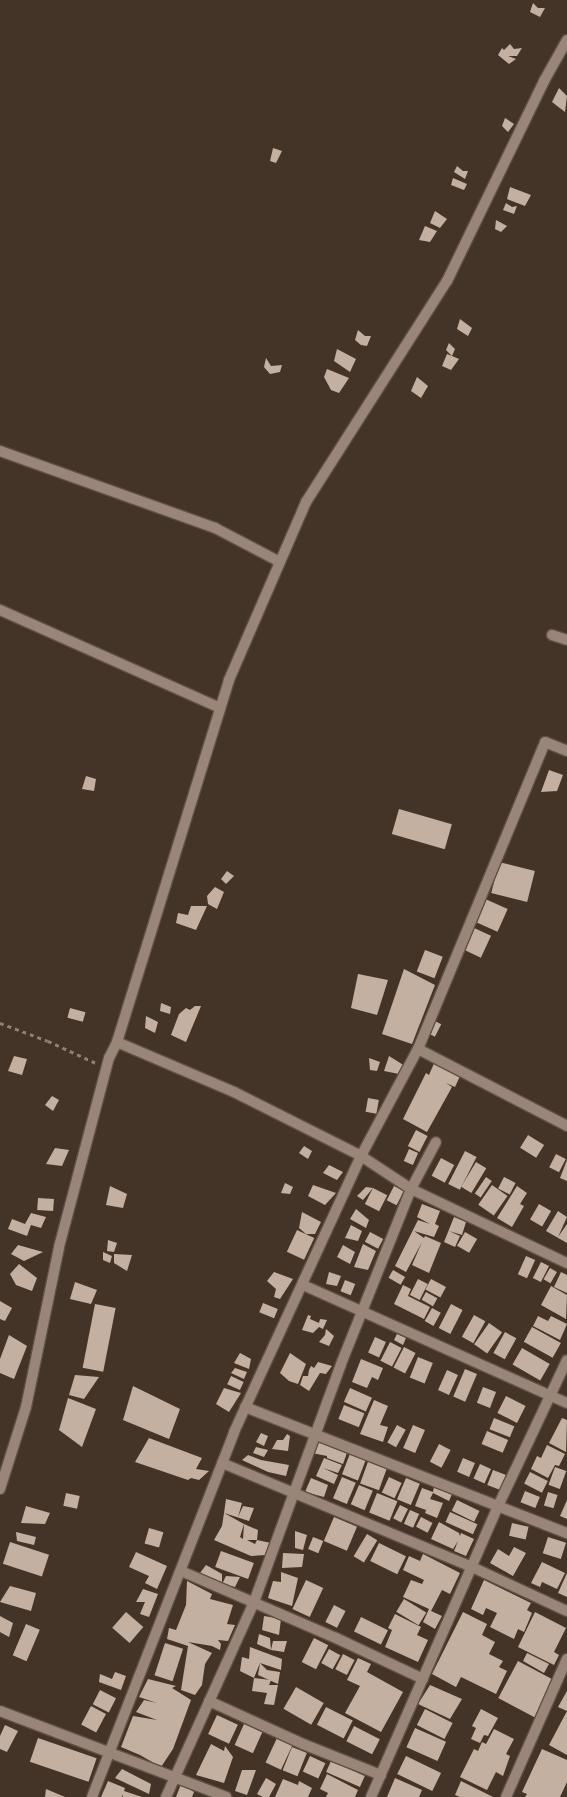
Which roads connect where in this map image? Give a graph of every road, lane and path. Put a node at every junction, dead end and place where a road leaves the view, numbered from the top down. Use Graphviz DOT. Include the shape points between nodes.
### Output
graph roads {
  1 [pos="567,40"];
  2 [pos="0,451"];
  3 [pos="280,562"];
  4 [pos="0,610"];
  5 [pos="552,635"];
  6 [pos="567,640"];
  7 [pos="220,708"];
  8 [pos="567,751"];
  9 [pos="0,1023"];
  10 [pos="117,1042"];
  11 [pos="418,1049"];
  12 [pos="107,1066"];
  13 [pos="567,1126"];
  14 [pos="436,1142"];
  15 [pos="361,1156"];
  16 [pos="411,1188"];
  17 [pos="567,1263"];
  18 [pos="303,1285"];
  19 [pos="363,1312"];
  20 [pos="567,1360"];
  21 [pos="550,1395"];
  22 [pos="567,1403"];
  23 [pos="245,1407"];
  24 [pos="315,1435"];
  25 [pos="222,1463"];
  26 [pos="0,1489"];
  27 [pos="293,1492"];
  28 [pos="498,1506"];
  29 [pos="567,1533"];
  30 [pos="472,1567"];
  31 [pos="181,1571"];
  32 [pos="254,1602"];
  33 [pos="567,1611"];
  34 [pos="567,1659"];
  35 [pos="423,1679"];
  36 [pos="209,1701"];
  37 [pos="0,1711"];
  38 [pos="111,1753"];
  39 [pos="381,1775"];
  40 [pos="174,1777"];
  41 [pos="92,1797"];
  42 [pos="166,1797"];
  43 [pos="226,1797"];
  44 [pos="371,1797"];
  45 [pos="506,1797"];
  1 -- 3 [label="street" via="447,281 306,502"];
  2 -- 3 [label="street" via="215,528"];
  3 -- 7 [label="street"];
  4 -- 7 [label="street"];
  5 -- 6 [label="street"];
  7 -- 10 [label="street"];
  8 -- 11 [label="street" via="545,742"];
  9 -- 12 [label="path"];
  10 -- 12 [label="street"];
  10 -- 15 [label="street" via="234,1092"];
  11 -- 13 [label="street"];
  11 -- 15 [label="street"];
  12 -- 26 [label="street" via="59,1247 26,1407"];
  14 -- 16 [label="street"];
  15 -- 16 [label="street"];
  15 -- 18 [label="street"];
  16 -- 17 [label="street"];
  16 -- 19 [label="street"];
  18 -- 19 [label="street"];
  18 -- 23 [label="street"];
  19 -- 21 [label="street"];
  19 -- 24 [label="street"];
  20 -- 21 [label="street"];
  21 -- 22 [label="street"];
  21 -- 28 [label="street"];
  23 -- 24 [label="street"];
  23 -- 25 [label="street"];
  24 -- 27 [label="street"];
  24 -- 28 [label="street"];
  25 -- 27 [label="street"];
  25 -- 31 [label="street"];
  27 -- 30 [label="street"];
  27 -- 32 [label="street"];
  28 -- 29 [label="street"];
  28 -- 30 [label="street"];
  30 -- 33 [label="street"];
  30 -- 35 [label="street"];
  31 -- 32 [label="street"];
  31 -- 38 [label="street"];
  32 -- 35 [label="street"];
  32 -- 36 [label="street"];
  34 -- 45 [label="street"];
  35 -- 39 [label="street"];
  36 -- 39 [label="street"];
  36 -- 40 [label="street"];
  37 -- 38 [label="street"];
  38 -- 40 [label="street"];
  38 -- 41 [label="street"];
  39 -- 44 [label="street"];
  40 -- 42 [label="street"];
  40 -- 43 [label="street"];
}
